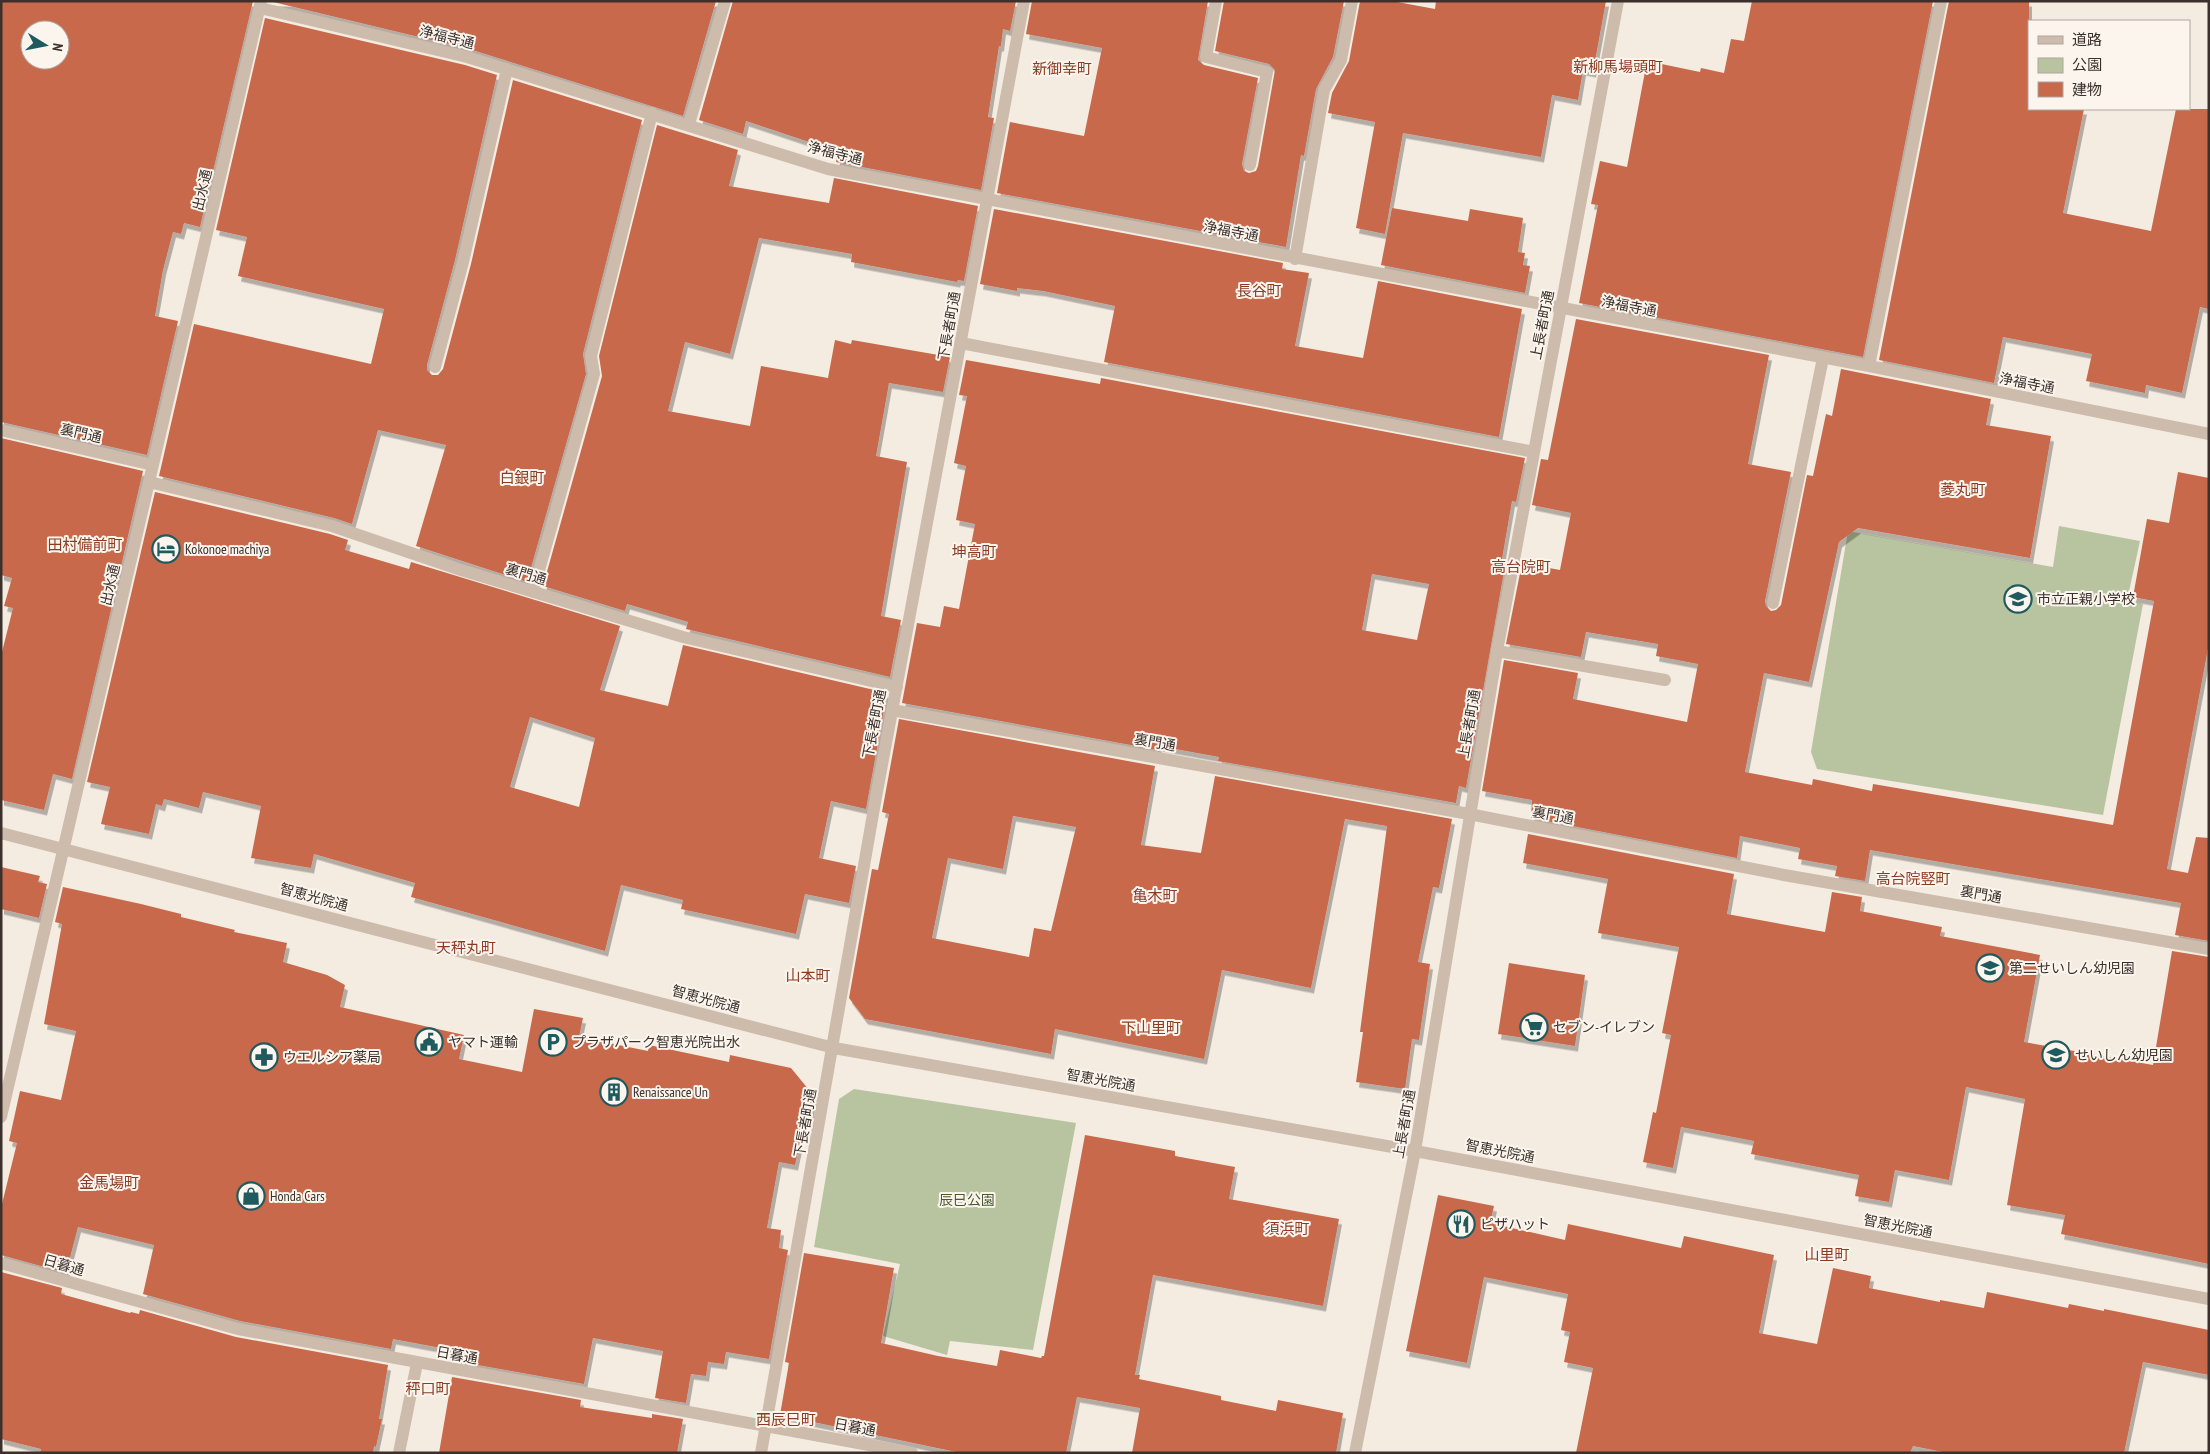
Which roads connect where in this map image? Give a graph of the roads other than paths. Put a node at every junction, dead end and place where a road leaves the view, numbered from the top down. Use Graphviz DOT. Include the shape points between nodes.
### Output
graph roads {
  1 [pos="725,1"];
  2 [pos="1024,1"];
  3 [pos="1216,1"];
  4 [pos="1352,1"];
  5 [pos="1618,1"];
  6 [pos="1941,1"];
  7 [pos="261,4"];
  8 [pos="507,69"];
  9 [pos="652,113"];
  10 [pos="689,124"];
  11 [pos="1250,165"];
  12 [pos="987,198"];
  13 [pos="1295,259"];
  14 [pos="1560,308"];
  15 [pos="961,343"];
  16 [pos="1824,358"];
  17 [pos="1869,366"];
  18 [pos="435,367"];
  19 [pos="1,430"];
  20 [pos="2209,434"];
  21 [pos="1534,452"];
  22 [pos="153,465"];
  23 [pos="149,482"];
  24 [pos="533,592"];
  25 [pos="1773,603"];
  26 [pos="1497,651"];
  27 [pos="1665,680"];
  28 [pos="897,687"];
  29 [pos="892,710"];
  30 [pos="1469,814"];
  31 [pos="1,833"];
  32 [pos="64,848"];
  33 [pos="2209,950"];
  34 [pos="834,1048"];
  35 [pos="1,1117"];
  36 [pos="1415,1151"];
  37 [pos="1,1263"];
  38 [pos="2209,1299"];
  39 [pos="417,1363"];
  40 [pos="766,1426"];
  41 [pos="399,1453"];
  42 [pos="762,1453"];
  43 [pos="912,1453"];
  44 [pos="1355,1453"];
  1 -- 10 [label="street"];
  2 -- 12 [label="street, 下長者町通"];
  3 -- 11 [label="street" via="1206,57 1267,72"];
  4 -- 13 [label="street" via="1341,60 1324,90"];
  5 -- 14 [label="street, 上長者町通"];
  6 -- 17 [label="street"];
  7 -- 8 [label="street, 浄福寺通"];
  7 -- 22 [label="street, 出水通"];
  8 -- 9 [label="street, 浄福寺通"];
  8 -- 18 [label="street" via="463,262"];
  9 -- 10 [label="street, 浄福寺通"];
  9 -- 24 [label="street" via="590,356 594,374"];
  10 -- 12 [label="street, 浄福寺通" via="828,169"];
  12 -- 13 [label="street, 浄福寺通"];
  12 -- 15 [label="street, 下長者町通"];
  13 -- 14 [label="street, 浄福寺通"];
  14 -- 16 [label="street, 浄福寺通"];
  14 -- 21 [label="street, 上長者町通"];
  15 -- 21 [label="street"];
  15 -- 28 [label="street, 下長者町通"];
  16 -- 17 [label="street, 浄福寺通"];
  16 -- 25 [label="street"];
  17 -- 20 [label="street, 浄福寺通"];
  19 -- 22 [label="street, 裏門通"];
  21 -- 26 [label="street, 上長者町通"];
  22 -- 23 [label="street, 出水通"];
  23 -- 24 [label="street, 裏門通" via="332,526"];
  23 -- 32 [label="street, 出水通"];
  24 -- 28 [label="street, 裏門通" via="683,637"];
  26 -- 27 [label="street"];
  26 -- 30 [label="street, 上長者町通"];
  28 -- 29 [label="street, 下長者町通"];
  29 -- 30 [label="street, 裏門通"];
  29 -- 34 [label="street, 下長者町通"];
  30 -- 33 [label="street, 裏門通" via="1774,874"];
  30 -- 36 [label="street, 上長者町通"];
  31 -- 32 [label="street, 智恵光院通"];
  32 -- 34 [label="street, 智恵光院通"];
  32 -- 35 [label="street, 出水通"];
  34 -- 36 [label="street, 智恵光院通"];
  34 -- 40 [label="street, 下長者町通"];
  36 -- 38 [label="street, 智恵光院通"];
  36 -- 44 [label="street, 上長者町通"];
  37 -- 39 [label="street, 日暮通" via="238,1329"];
  39 -- 40 [label="street, 日暮通"];
  39 -- 41 [label="street"];
  40 -- 42 [label="street, 下長者町通"];
  40 -- 43 [label="street, 日暮通"];
}
